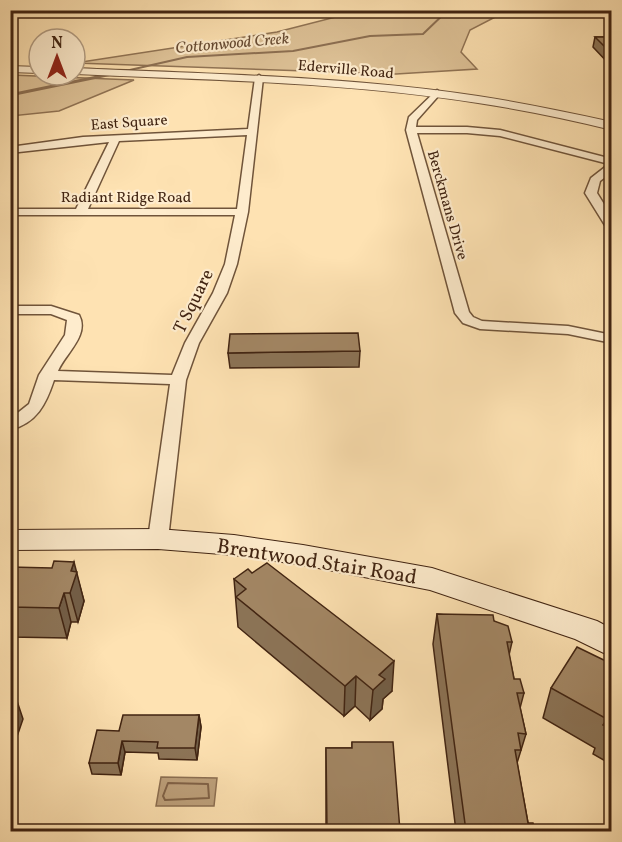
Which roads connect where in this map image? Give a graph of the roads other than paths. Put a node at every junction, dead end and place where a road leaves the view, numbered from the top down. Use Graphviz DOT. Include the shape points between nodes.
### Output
graph roads {
  1 [pos="10,69"];
  2 [pos="27,70"];
  3 [pos="87,71"];
  4 [pos="260,78"];
  5 [pos="437,93"];
  6 [pos="612,126"];
  7 [pos="411,129"];
  8 [pos="251,132"];
  9 [pos="116,138"];
  10 [pos="10,150"];
  11 [pos="612,162"];
  12 [pos="612,167"];
  13 [pos="10,212"];
  14 [pos="81,212"];
  15 [pos="242,212"];
  16 [pos="612,227"];
  17 [pos="10,310"];
  18 [pos="612,339"];
  19 [pos="47,375"];
  20 [pos="178,380"];
  21 [pos="10,424"];
  22 [pos="158,539"];
  23 [pos="10,540"];
  24 [pos="612,644"];
  1 -- 2 [label="street"];
  3 -- 4 [label="street, Ederville Road"];
  4 -- 5 [label="street, Ederville Road"];
  4 -- 8 [label="street, T Square"];
  5 -- 6 [label="street, Ederville Road" via="549,111"];
  5 -- 7 [label="street" via="412,119"];
  7 -- 11 [label="street" via="507,135"];
  7 -- 18 [label="street, Berckmans Drive" via="462,313 468,320 480,325 568,330"];
  8 -- 9 [label="street, East Square"];
  8 -- 15 [label="street, T Square"];
  9 -- 10 [label="street, East Square"];
  9 -- 14 [label="street"];
  12 -- 16 [label="street" via="595,180 591,192"];
  13 -- 14 [label="street, Radiant Ridge Road"];
  14 -- 15 [label="street, Radiant Ridge Road"];
  15 -- 20 [label="street, T Square" via="231,264 220,293 192,343"];
  17 -- 19 [label="street" via="51,309 74,318 74,333"];
  19 -- 20 [label="street"];
  19 -- 21 [label="street" via="34,409"];
  20 -- 22 [label="street, T Square"];
  22 -- 23 [label="main road, Brentwood Stair Road"];
  22 -- 24 [label="main road, Brentwood Stair Road" via="303,555 432,579 586,630"];
}
